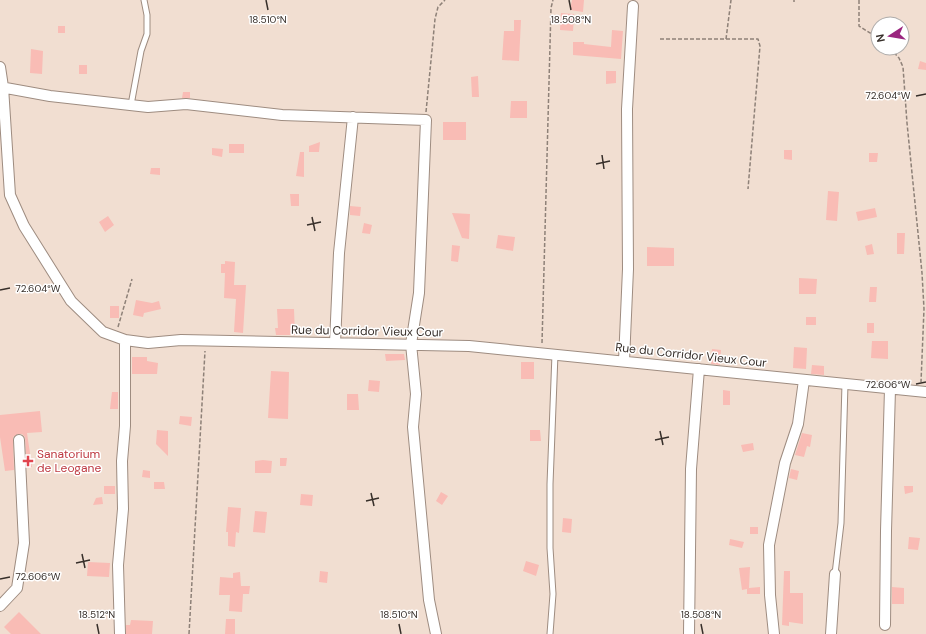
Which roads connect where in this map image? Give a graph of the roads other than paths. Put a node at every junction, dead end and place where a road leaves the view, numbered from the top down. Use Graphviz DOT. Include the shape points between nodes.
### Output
graph roads {
  1 [pos="144,0"];
  2 [pos="634,6"];
  3 [pos="0,67"];
  4 [pos="1,87"];
  5 [pos="131,105"];
  6 [pos="352,117"];
  7 [pos="125,340"];
  8 [pos="335,343"];
  9 [pos="411,344"];
  10 [pos="555,354"];
  11 [pos="624,361"];
  12 [pos="699,369"];
  13 [pos="804,380"];
  14 [pos="845,384"];
  15 [pos="890,389"];
  16 [pos="923,392"];
  17 [pos="19,440"];
  18 [pos="835,574"];
  19 [pos="0,606"];
  20 [pos="885,625"];
  21 [pos="120,634"];
  22 [pos="436,634"];
  23 [pos="550,634"];
  24 [pos="689,634"];
  25 [pos="774,634"];
  26 [pos="831,634"];
  1 -- 5 [label="lane" via="147,34 141,50"];
  2 -- 11 [label="street" via="627,109 628,269"];
  3 -- 4 [label="street, Rue du Corridor Vieux Cour"];
  4 -- 5 [label="street" via="50,96"];
  4 -- 7 [label="street, Rue du Corridor Vieux Cour" via="10,195 24,226 71,301 103,332"];
  5 -- 6 [label="street" via="148,107 186,104 282,114"];
  6 -- 8 [label="street" via="339,254"];
  6 -- 9 [label="street" via="426,120 419,293"];
  7 -- 8 [label="street, Rue du Corridor Vieux Cour" via="148,343 180,340"];
  7 -- 21 [label="street" via="123,509 118,565"];
  8 -- 9 [label="street, Rue du Corridor Vieux Cour"];
  9 -- 10 [label="street, Rue du Corridor Vieux Cour" via="469,346"];
  9 -- 22 [label="street" via="416,394 413,427 428,600"];
  10 -- 11 [label="street, Rue du Corridor Vieux Cour"];
  10 -- 23 [label="lane" via="550,484 553,594"];
  11 -- 12 [label="street, Rue du Corridor Vieux Cour"];
  12 -- 13 [label="street, Rue du Corridor Vieux Cour"];
  12 -- 24 [label="street" via="691,469"];
  13 -- 14 [label="street, Rue du Corridor Vieux Cour"];
  13 -- 25 [label="street" via="798,424 785,463 769,545"];
  14 -- 15 [label="street, Rue du Corridor Vieux Cour"];
  14 -- 18 [label="lane" via="841,523"];
  15 -- 16 [label="street, Rue du Corridor Vieux Cour"];
  15 -- 20 [label="street"];
  17 -- 19 [label="street" via="24,543 16,588"];
  18 -- 26 [label="street"];
}
